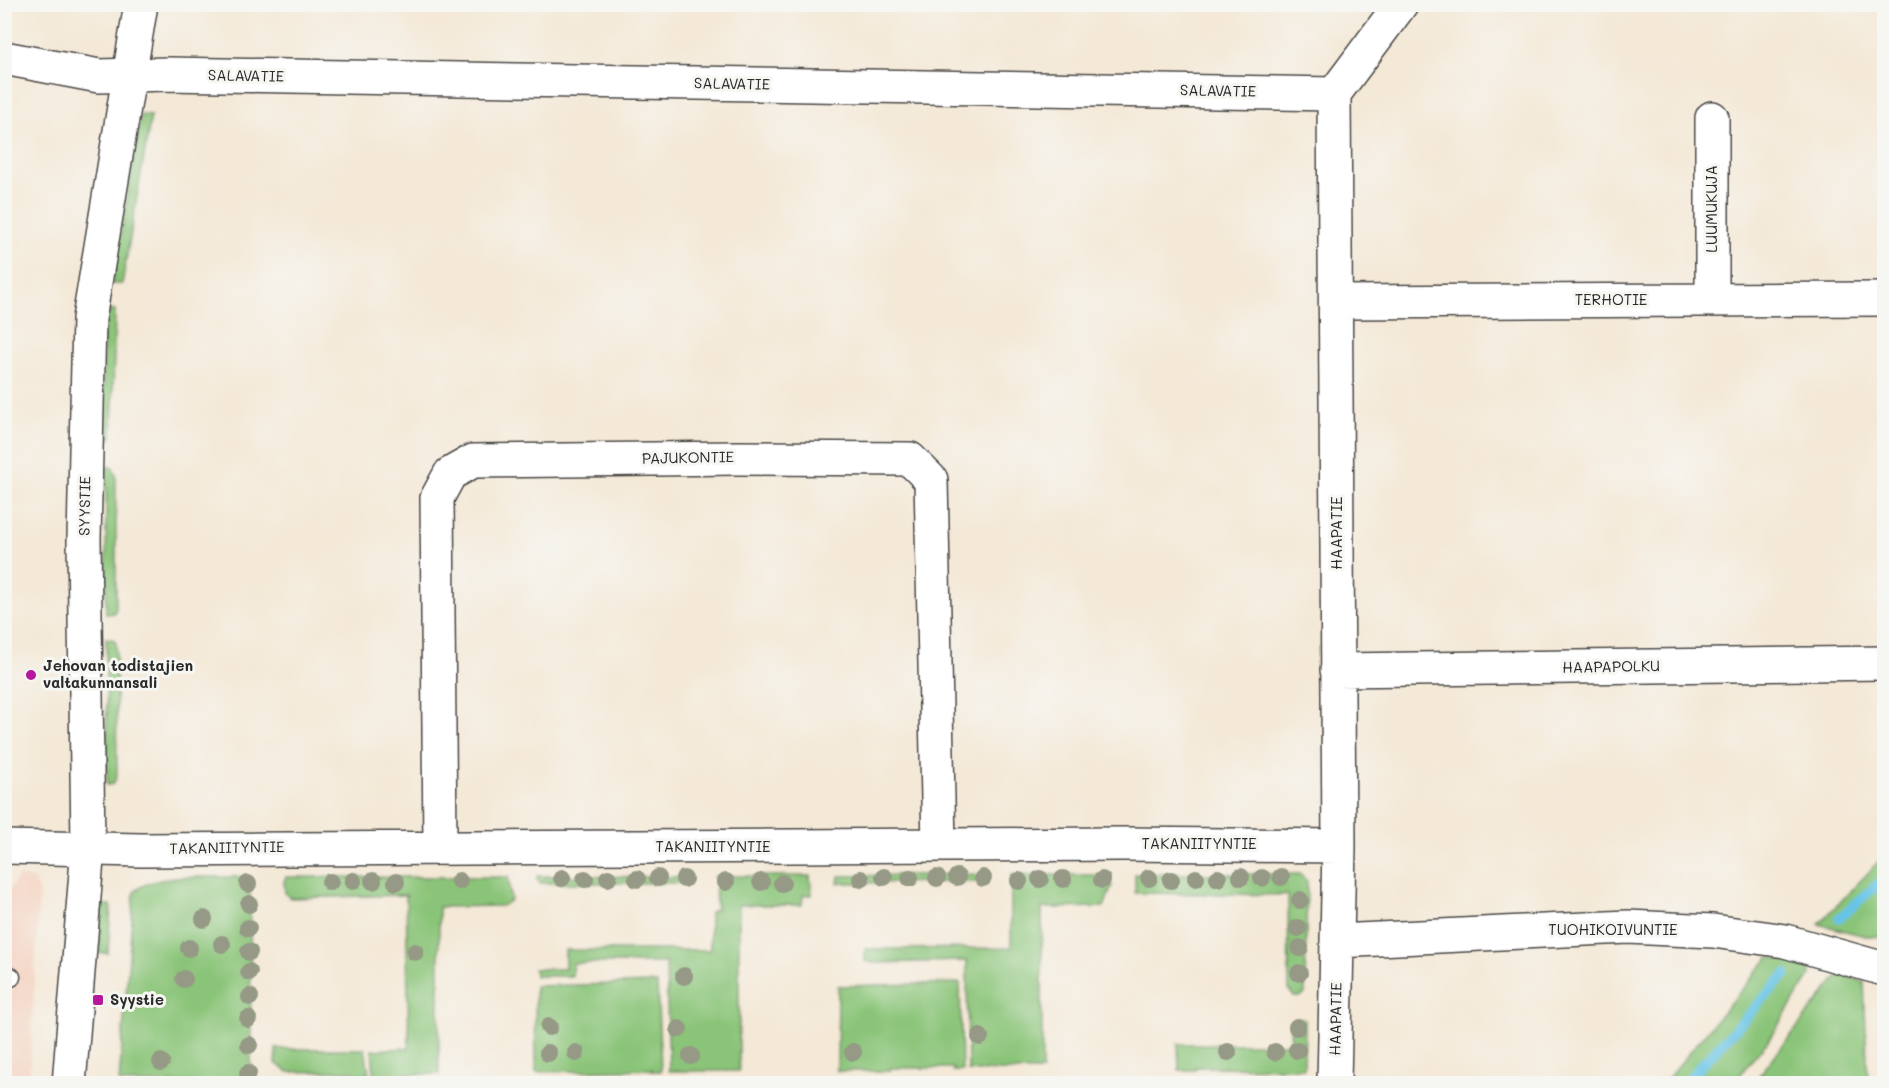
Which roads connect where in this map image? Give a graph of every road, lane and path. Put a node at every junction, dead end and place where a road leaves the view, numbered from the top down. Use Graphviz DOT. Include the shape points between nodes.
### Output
graph roads {
  1 [pos="141,4"];
  2 [pos="1401,4"];
  3 [pos="4,58"];
  4 [pos="130,75"];
  5 [pos="1334,94"];
  6 [pos="1712,118"];
  7 [pos="1712,299"];
  8 [pos="1884,299"];
  9 [pos="1337,302"];
  10 [pos="1884,663"];
  11 [pos="1337,670"];
  12 [pos="939,845"];
  13 [pos="440,846"];
  14 [pos="1339,846"];
  15 [pos="4,847"];
  16 [pos="88,847"];
  17 [pos="1337,940"];
  18 [pos="1884,969"];
  19 [pos="69,1083"];
  20 [pos="1334,1083"];
  1 -- 4 [label="street, SYYSTIE"];
  2 -- 5 [label="street"];
  3 -- 4 [label="street, SALAVATIE" via="99,76"];
  4 -- 5 [label="street, SALAVATIE"];
  4 -- 16 [label="street, SYYSTIE" via="89,319 84,539"];
  5 -- 9 [label="street, HAAPATIE"];
  6 -- 7 [label="street, LUUMUKUJA"];
  7 -- 8 [label="street, TERHOTIE"];
  7 -- 9 [label="street, TERHOTIE"];
  9 -- 11 [label="street, HAAPATIE"];
  10 -- 11 [label="street, HAAPAPOLKU"];
  11 -- 14 [label="street, HAAPATIE"];
  12 -- 13 [label="street, TAKANIITYNTIE"];
  12 -- 13 [label="street, PAJUKONTIE" via="931,480 910,459 728,458 473,461 450,474 437,498"];
  12 -- 14 [label="street, TAKANIITYNTIE"];
  13 -- 16 [label="street, TAKANIITYNTIE" via="141,850"];
  14 -- 17 [label="street, HAAPATIE"];
  15 -- 16 [label="street, TAKANIITYNTIE"];
  16 -- 19 [label="street, SYYSTIE"];
  17 -- 18 [label="street, TUOHIKOIVUNTIE" via="1628,927 1713,931 1785,941"];
  17 -- 20 [label="street, HAAPATIE"];
}
